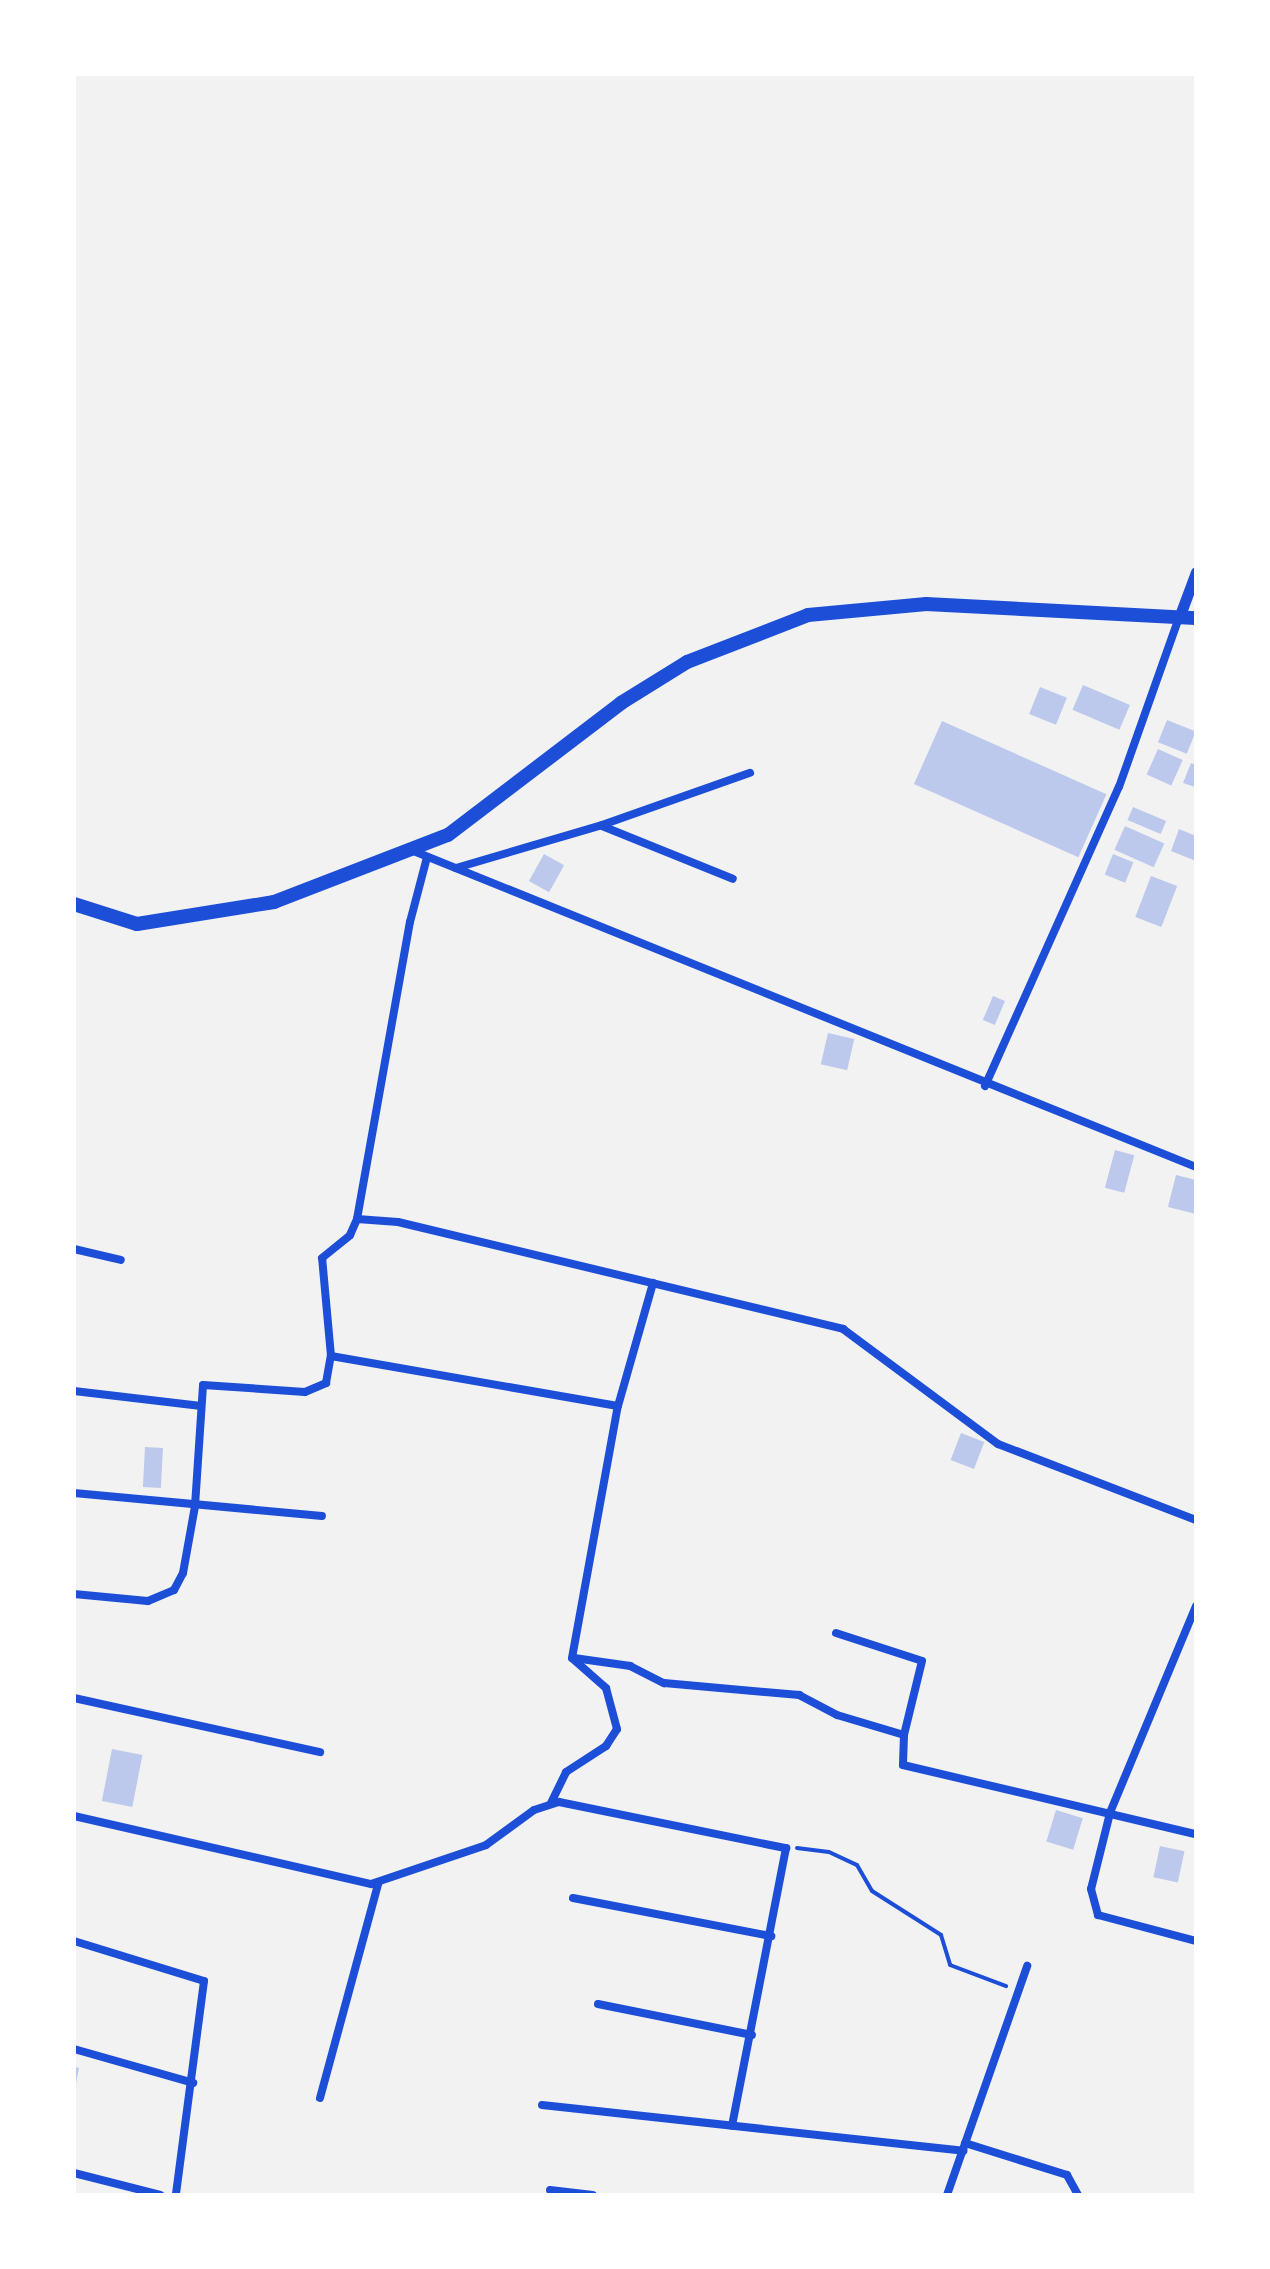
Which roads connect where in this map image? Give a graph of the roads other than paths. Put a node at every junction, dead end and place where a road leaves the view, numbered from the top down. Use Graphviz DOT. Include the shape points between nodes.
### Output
graph roads {
  1 [pos="1196,572"];
  2 [pos="1180,615"];
  3 [pos="1196,618"];
  4 [pos="750,773"];
  5 [pos="602,825"];
  6 [pos="410,850"];
  7 [pos="427,857"];
  8 [pos="455,868"];
  9 [pos="733,879"];
  10 [pos="74,904"];
  11 [pos="985,1086"];
  12 [pos="1196,1167"];
  13 [pos="357,1219"];
  14 [pos="74,1249"];
  15 [pos="121,1260"];
  16 [pos="653,1283"];
  17 [pos="331,1356"];
  18 [pos="74,1391"];
  19 [pos="201,1406"];
  20 [pos="618,1406"];
  21 [pos="74,1493"];
  22 [pos="195,1506"];
  23 [pos="322,1516"];
  24 [pos="1196,1520"];
  25 [pos="74,1594"];
  26 [pos="1196,1606"];
  27 [pos="836,1633"];
  28 [pos="572,1658"];
  29 [pos="74,1698"];
  30 [pos="904,1735"];
  31 [pos="320,1752"];
  32 [pos="551,1803"];
  33 [pos="1110,1813"];
  34 [pos="74,1816"];
  35 [pos="1196,1834"];
  36 [pos="378,1884"];
  37 [pos="573,1898"];
  38 [pos="771,1936"];
  39 [pos="74,1941"];
  40 [pos="1196,1941"];
  41 [pos="1027,1966"];
  42 [pos="598,2004"];
  43 [pos="752,2035"];
  44 [pos="74,2049"];
  45 [pos="193,2083"];
  46 [pos="320,2098"];
  47 [pos="542,2105"];
  48 [pos="732,2126"];
  49 [pos="964,2147"];
  50 [pos="74,2173"];
  51 [pos="550,2190"];
  52 [pos="160,2195"];
  53 [pos="176,2195"];
  54 [pos="593,2195"];
  55 [pos="947,2195"];
  56 [pos="1078,2195"];
  1 -- 2 [label="street"];
  2 -- 3 [label="main road"];
  2 -- 6 [label="main road" via="926,604 808,615 687,662 621,703 448,835"];
  2 -- 11 [label="street" via="1119,787"];
  4 -- 5 [label="street"];
  5 -- 8 [label="street"];
  5 -- 9 [label="street"];
  6 -- 7 [label="street"];
  6 -- 10 [label="main road" via="274,902 137,924"];
  7 -- 8 [label="street"];
  7 -- 13 [label="street" via="410,922"];
  8 -- 11 [label="street"];
  11 -- 12 [label="street"];
  13 -- 16 [label="street" via="398,1222"];
  13 -- 17 [label="street" via="350,1235 322,1258"];
  14 -- 15 [label="street"];
  16 -- 20 [label="street"];
  16 -- 24 [label="street" via="843,1329 998,1444"];
  17 -- 19 [label="street" via="330,1374 319,1388 206,1383"];
  17 -- 20 [label="street"];
  18 -- 19 [label="street"];
  19 -- 22 [label="street"];
  20 -- 28 [label="street"];
  21 -- 22 [label="street"];
  22 -- 23 [label="street"];
  22 -- 25 [label="street" via="183,1573 174,1590 148,1601"];
  26 -- 33 [label="street"];
  27 -- 30 [label="street" via="922,1661"];
  28 -- 30 [label="street" via="630,1666 664,1683 799,1695 837,1715"];
  28 -- 32 [label="street" via="606,1688 617,1729 606,1746 566,1772"];
  29 -- 31 [label="street"];
  30 -- 33 [label="street" via="903,1765"];
  32 -- 36 [label="street" via="486,1845"];
  32 -- 38 [label="street" via="786,1848"];
  33 -- 35 [label="street"];
  33 -- 40 [label="street" via="1091,1889 1098,1915"];
  34 -- 36 [label="street"];
  36 -- 46 [label="street"];
  37 -- 38 [label="street"];
  38 -- 43 [label="street"];
  39 -- 45 [label="street" via="204,1981"];
  41 -- 49 [label="street"];
  42 -- 43 [label="street"];
  43 -- 48 [label="street"];
  44 -- 45 [label="street"];
  45 -- 53 [label="street"];
  47 -- 48 [label="street"];
  48 -- 49 [label="street"];
  49 -- 55 [label="street"];
  49 -- 56 [label="street" via="1067,2175"];
  50 -- 52 [label="street"];
  51 -- 54 [label="street"];
}
